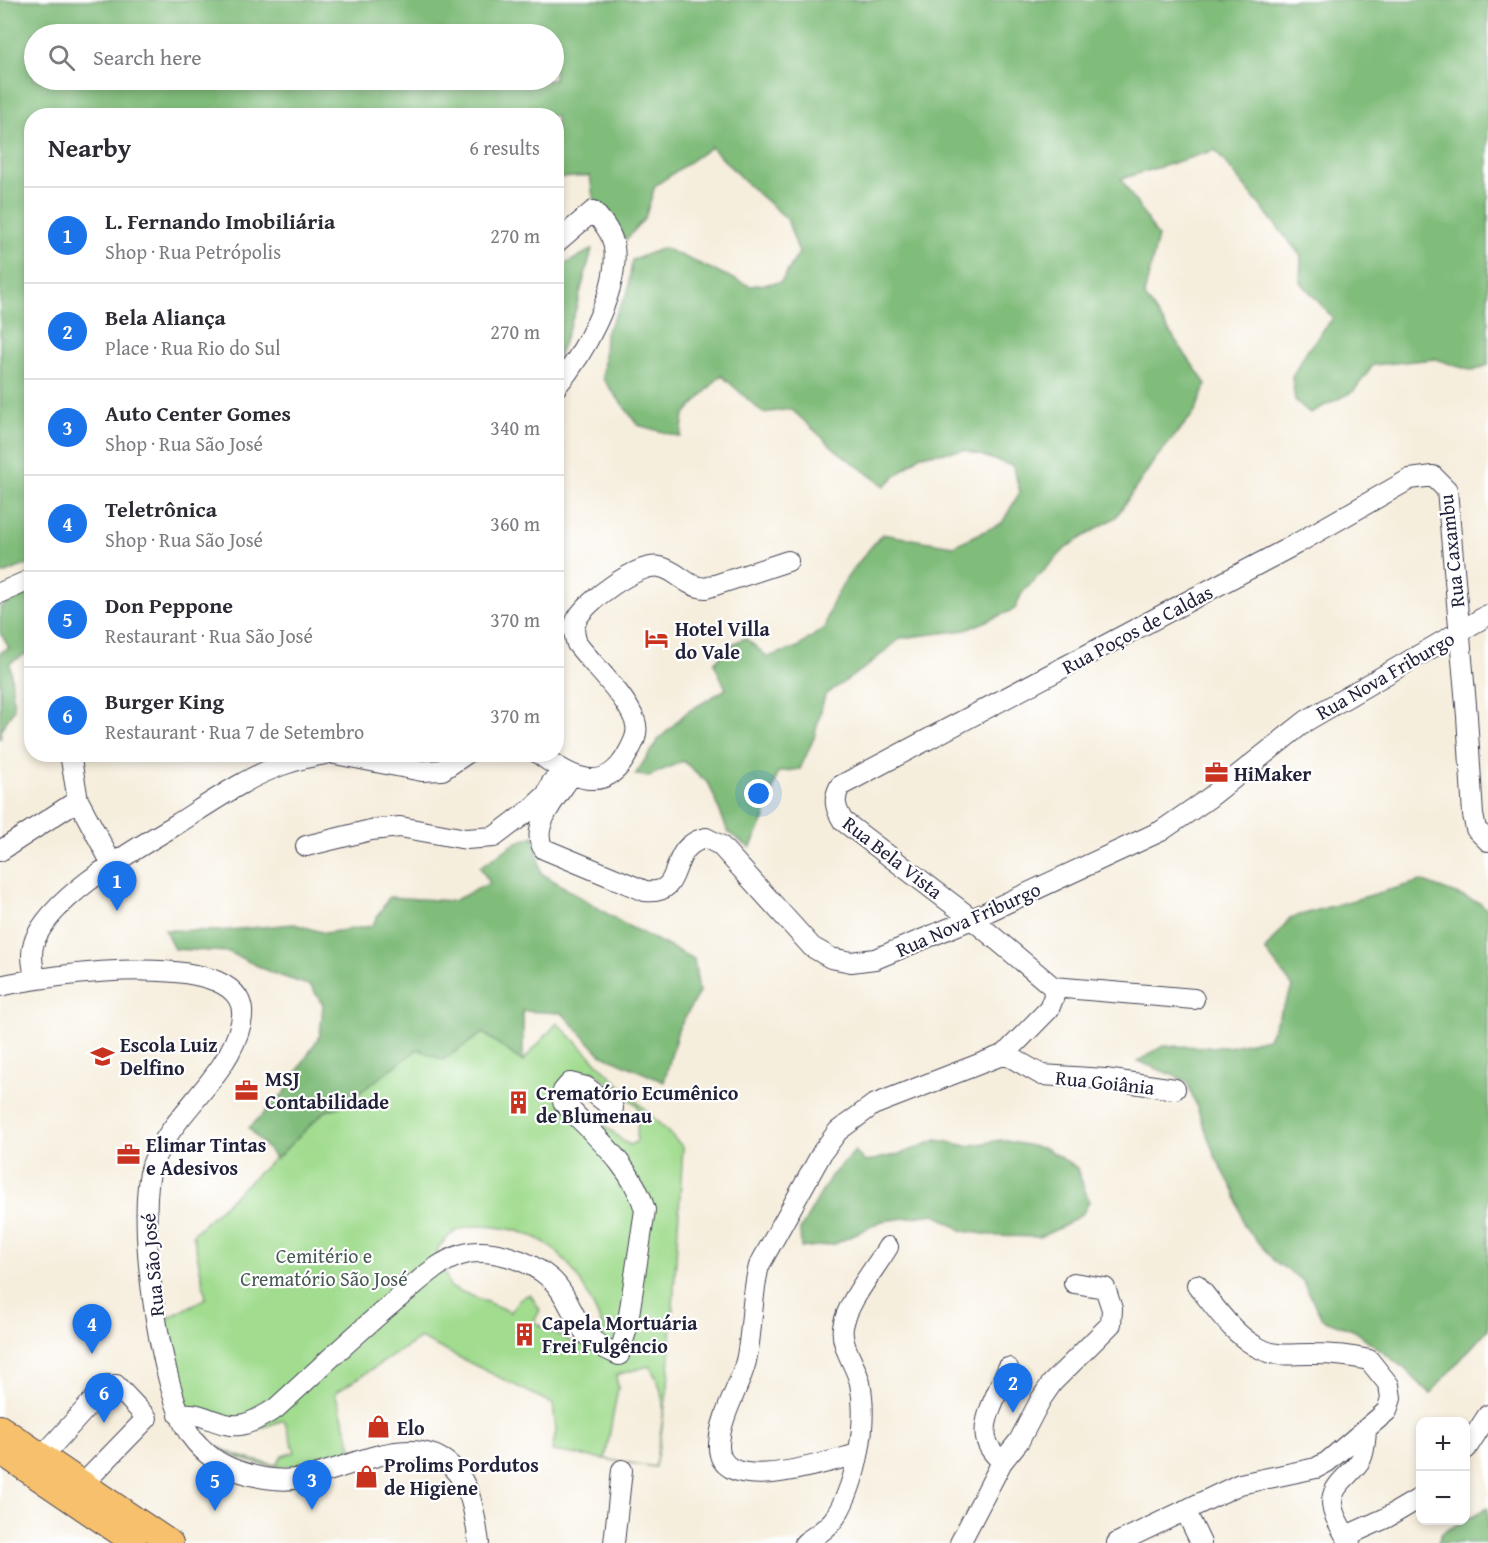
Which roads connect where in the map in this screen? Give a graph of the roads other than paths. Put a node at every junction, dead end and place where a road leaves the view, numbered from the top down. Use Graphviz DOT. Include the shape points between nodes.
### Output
graph roads {
  1 [pos="564,236"];
  2 [pos="564,378"];
  3 [pos="1433,476"];
  4 [pos="788,561"];
  5 [pos="24,582"];
  6 [pos="0,593"];
  7 [pos="1488,615"];
  8 [pos="1460,631"];
  9 [pos="71,762"];
  10 [pos="295,762"];
  11 [pos="376,762"];
  12 [pos="454,762"];
  13 [pos="550,762"];
  14 [pos="565,772"];
  15 [pos="840,786"];
  16 [pos="78,800"];
  17 [pos="1488,841"];
  18 [pos="306,846"];
  19 [pos="0,851"];
  20 [pos="112,864"];
  21 [pos="972,919"];
  22 [pos="35,978"];
  23 [pos="0,986"];
  24 [pos="1053,987"];
  25 [pos="1194,999"];
  26 [pos="1005,1054"];
  27 [pos="1175,1089"];
  28 [pos="614,1108"];
  29 [pos="888,1247"];
  30 [pos="1074,1283"];
  31 [pos="1197,1285"];
  32 [pos="1008,1368"];
  33 [pos="179,1415"];
  34 [pos="1488,1415"];
  35 [pos="0,1427"];
  36 [pos="1366,1431"];
  37 [pos="1470,1443"];
  38 [pos="0,1452"];
  39 [pos="858,1454"];
  40 [pos="42,1456"];
  41 [pos="1002,1462"];
  42 [pos="622,1470"];
  43 [pos="83,1484"];
  44 [pos="1416,1500"];
  45 [pos="1185,1510"];
  46 [pos="1142,1537"];
  47 [pos="1348,1540"];
  48 [pos="129,1542"];
  49 [pos="171,1543"];
  50 [pos="479,1543"];
  51 [pos="614,1543"];
  52 [pos="805,1543"];
  53 [pos="960,1543"];
  54 [pos="1117,1543"];
  55 [pos="1201,1543"];
  1 -- 2 [label="street" via="593,211 611,235 615,261 591,333"];
  3 -- 8 [label="street, Rua Caxambu" via="1447,490"];
  3 -- 15 [label="street, Rua Poços de Caldas" via="1410,479 1296,544"];
  4 -- 14 [label="street" via="706,588 693,587 658,566 637,571 600,595 576,621 574,633 577,644 629,709 636,723 636,738 623,764 612,775 593,780"];
  5 -- 6 [label="street"];
  7 -- 8 [label="street, Rua Nova Friburgo"];
  8 -- 17 [label="street, Rua Caxambu" via="1473,815 1476,829"];
  8 -- 21 [label="street, Rua Nova Friburgo" via="1306,721 1161,831"];
  9 -- 16 [label="street"];
  10 -- 20 [label="street" via="245,782"];
  11 -- 12 [label="street" via="422,771 442,770"];
  13 -- 14 [label="street"];
  14 -- 18 [label="street" via="531,809 494,837 466,839 400,827"];
  14 -- 21 [label="street, Rua Nova Friburgo" via="539,833 539,842 544,849 645,891 666,889 681,854 693,841 706,838 720,845 812,947 831,958 850,962 875,959"];
  15 -- 21 [label="street, Rua Bela Vista" via="835,809 843,820"];
  16 -- 19 [label="street"];
  16 -- 20 [label="street"];
  20 -- 22 [label="street" via="72,895 34,941"];
  21 -- 24 [label="street, Rua Bela Vista"];
  22 -- 23 [label="street, Rua São José"];
  22 -- 33 [label="street, Rua São José" via="143,970 197,973 218,979 241,1005 242,1021 235,1040 222,1064 173,1127 154,1160 147,1184 158,1334 165,1375"];
  24 -- 25 [label="street"];
  24 -- 26 [label="street" via="1049,1009"];
  26 -- 27 [label="street, Rua Goiânia" via="1042,1075"];
  26 -- 39 [label="street" via="873,1105 851,1119 823,1151 759,1266 746,1361 722,1425 722,1459 731,1470 746,1474 770,1473"];
  28 -- 33 [label="street" via="586,1087 570,1083 563,1091 563,1102 608,1149 641,1194 645,1210 627,1328 619,1355 586,1335 551,1279 516,1260 472,1252 431,1271 380,1312 275,1409 256,1420 239,1425 194,1412"];
  29 -- 39 [label="street" via="843,1328 844,1343 863,1400"];
  30 -- 41 [label="street" via="1105,1288 1112,1309 1111,1323 1052,1383 1019,1441"];
  31 -- 36 [label="street" via="1233,1328 1265,1352 1288,1356 1342,1354 1369,1360 1389,1385 1391,1398 1387,1411"];
  32 -- 41 [label="street" via="988,1419 986,1437"];
  33 -- 50 [label="street, Rua São José" via="205,1454 229,1467 268,1478 300,1479 407,1451 437,1456 453,1468 465,1487"];
  34 -- 37 [label="street"];
  35 -- 40 [label="main road"];
  36 -- 45 [label="street" via="1316,1468 1240,1484"];
  36 -- 47 [label="street" via="1360,1461 1332,1497 1333,1510"];
  38 -- 48 [label="main road"];
  39 -- 52 [label="street" via="835,1517"];
  40 -- 43 [label="main road"];
  40 -- 43 [label="street" via="107,1386 116,1385 147,1418"];
  41 -- 53 [label="street"];
  42 -- 51 [label="street"];
  43 -- 49 [label="main road"];
  44 -- 47 [label="street"];
  45 -- 46 [label="street"];
  45 -- 55 [label="street"];
  46 -- 54 [label="street"];
}
